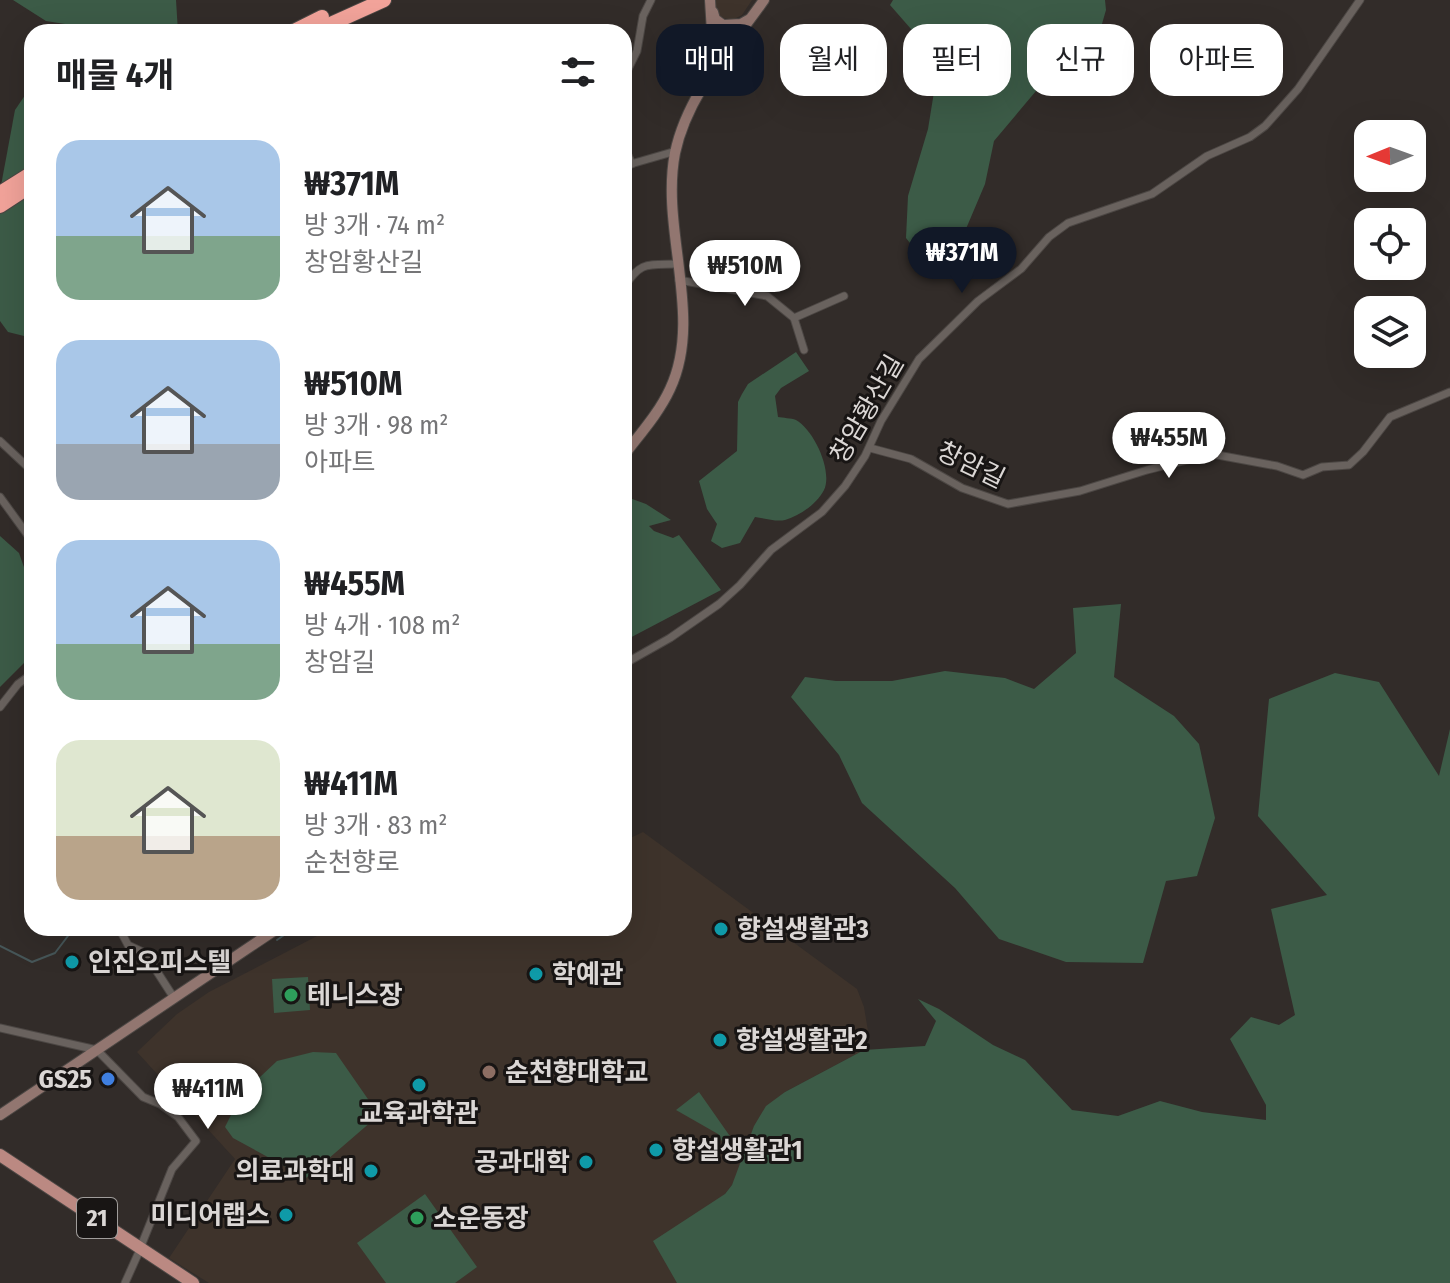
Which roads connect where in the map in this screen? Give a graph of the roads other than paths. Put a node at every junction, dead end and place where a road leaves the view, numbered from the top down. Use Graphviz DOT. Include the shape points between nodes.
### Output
graph roads {
  1 [pos="359,0"];
  2 [pos="384,0"];
  3 [pos="651,0"];
  4 [pos="764,0"];
  5 [pos="1360,0"];
  6 [pos="710,4"];
  7 [pos="753,16"];
  8 [pos="309,24"];
  9 [pos="331,24"];
  10 [pos="712,24"];
  11 [pos="747,24"];
  12 [pos="632,59"];
  13 [pos="695,96"];
  14 [pos="698,96"];
  15 [pos="693,103"];
  16 [pos="676,151"];
  17 [pos="632,164"];
  18 [pos="24,178"];
  19 [pos="24,190"];
  20 [pos="0,193"];
  21 [pos="0,206"];
  22 [pos="677,264"];
  23 [pos="632,275"];
  24 [pos="679,280"];
  25 [pos="844,296"];
  26 [pos="794,318"];
  27 [pos="804,350"];
  28 [pos="1450,392"];
  29 [pos="0,441"];
  30 [pos="632,444"];
  31 [pos="870,448"];
  32 [pos="24,464"];
  33 [pos="0,497"];
  34 [pos="24,530"];
  35 [pos="632,659"];
  36 [pos="24,680"];
  37 [pos="0,707"];
  38 [pos="123,936"];
  39 [pos="266,936"];
  40 [pos="174,998"];
  41 [pos="0,1028"];
  42 [pos="97,1050"];
  43 [pos="0,1115"];
  44 [pos="0,1155"];
  45 [pos="0,1162"];
  46 [pos="140,1250"];
  47 [pos="125,1283"];
  48 [pos="182,1283"];
  49 [pos="193,1283"];
  1 -- 8 [label="highway"];
  2 -- 9 [label="highway"];
  3 -- 12 [label="street"];
  4 -- 7 [label="main road"];
  5 -- 31 [label="street, 창암황산길" via="1298,89 1265,126 1207,156 1152,194 1068,223 1021,269 981,298 919,359"];
  6 -- 7 [label="main road" via="723,25 741,24"];
  6 -- 10 [label="main road"];
  7 -- 11 [label="main road"];
  13 -- 15 [label="main road"];
  14 -- 15 [label="main road"];
  15 -- 16 [label="main road"];
  16 -- 17 [label="street"];
  16 -- 22 [label="main road" via="671,199"];
  18 -- 20 [label="highway"];
  19 -- 21 [label="highway"];
  22 -- 23 [label="street" via="641,266"];
  22 -- 24 [label="main road"];
  24 -- 26 [label="street" via="767,296"];
  24 -- 30 [label="main road" via="683,340 676,372 662,403"];
  25 -- 26 [label="street"];
  26 -- 27 [label="street"];
  28 -- 31 [label="street, 창암길" via="1390,417 1349,465 1327,465 1299,475 1212,454 1013,504 962,488 911,459"];
  29 -- 32 [label="street"];
  31 -- 35 [label="street, 창암황산길" via="822,512 765,555 730,595"];
  33 -- 34 [label="street"];
  36 -- 37 [label="street"];
  38 -- 40 [label="street" via="128,945 145,953"];
  39 -- 40 [label="main road"];
  40 -- 42 [label="main road"];
  41 -- 42 [label="street"];
  42 -- 43 [label="main road"];
  42 -- 46 [label="street" via="143,1097 178,1117 196,1141 172,1169"];
  44 -- 46 [label="main road, 21"];
  45 -- 46 [label="main road, 21"];
  46 -- 47 [label="street"];
  46 -- 48 [label="main road, 21"];
  46 -- 49 [label="main road, 21"];
}
